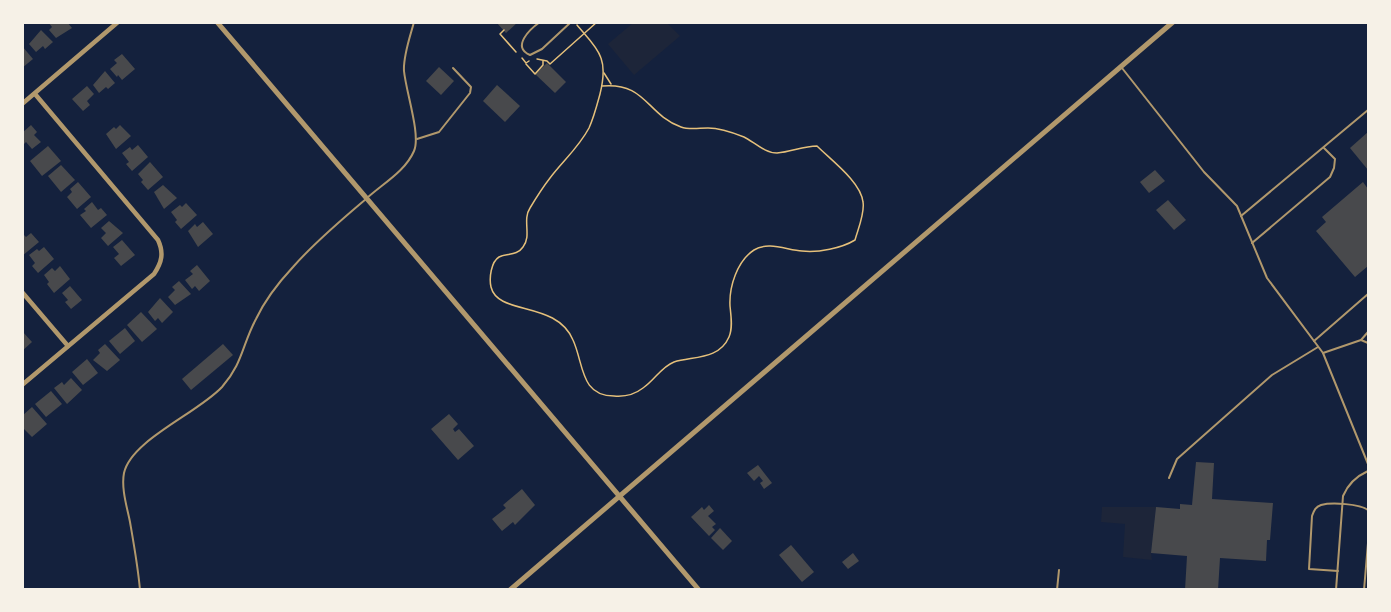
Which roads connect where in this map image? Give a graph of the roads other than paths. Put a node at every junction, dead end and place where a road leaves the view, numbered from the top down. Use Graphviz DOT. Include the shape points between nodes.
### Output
graph roads {
  1 [pos="118,22"];
  2 [pos="218,22"];
  3 [pos="414,22"];
  4 [pos="540,22"];
  5 [pos="1173,22"];
  6 [pos="572,23"];
  7 [pos="1121,67"];
  8 [pos="453,68"];
  9 [pos="35,94"];
  10 [pos="22,104"];
  11 [pos="1368,110"];
  12 [pos="417,139"];
  13 [pos="1324,148"];
  14 [pos="366,198"];
  15 [pos="1241,216"];
  16 [pos="1252,243"];
  17 [pos="22,292"];
  18 [pos="1368,294"];
  19 [pos="1368,332"];
  20 [pos="1360,340"];
  21 [pos="1314,341"];
  22 [pos="1368,343"];
  23 [pos="68,346"];
  24 [pos="1319,347"];
  25 [pos="1323,353"];
  26 [pos="22,385"];
  27 [pos="1368,464"];
  28 [pos="1368,471"];
  29 [pos="1169,478"];
  30 [pos="619,496"];
  31 [pos="1343,504"];
  32 [pos="1368,510"];
  33 [pos="1368,543"];
  34 [pos="1059,570"];
  35 [pos="1338,571"];
  36 [pos="1275,589"];
  37 [pos="140,590"];
  38 [pos="510,590"];
  39 [pos="699,590"];
  40 [pos="1057,590"];
  41 [pos="1265,590"];
  42 [pos="1282,590"];
  43 [pos="1336,590"];
  44 [pos="1364,590"];
  1 -- 9 [label="street"];
  2 -- 14 [label="street"];
  3 -- 12 [label="lane" via="404,68"];
  4 -- 6 [label="lane" via="523,39 521,47 530,55"];
  5 -- 7 [label="street"];
  7 -- 15 [label="lane" via="1204,172 1237,206"];
  7 -- 30 [label="street"];
  8 -- 12 [label="lane" via="471,87 470,93 439,132"];
  9 -- 10 [label="street"];
  9 -- 23 [label="street" via="158,240 162,255 154,274"];
  11 -- 13 [label="lane"];
  12 -- 14 [label="lane" via="406,164"];
  13 -- 15 [label="lane"];
  13 -- 16 [label="lane" via="1335,159 1330,177"];
  14 -- 30 [label="street"];
  14 -- 37 [label="lane" via="277,286 255,319 237,367 220,388 133,454 124,472 125,494"];
  15 -- 16 [label="lane"];
  16 -- 21 [label="lane" via="1267,278"];
  17 -- 23 [label="street"];
  18 -- 21 [label="lane"];
  19 -- 20 [label="lane"];
  20 -- 22 [label="lane"];
  20 -- 25 [label="lane"];
  21 -- 24 [label="lane"];
  23 -- 26 [label="street"];
  24 -- 25 [label="lane"];
  24 -- 29 [label="lane" via="1272,375 1177,459"];
  25 -- 27 [label="lane"];
  28 -- 31 [label="lane" via="1346,488"];
  30 -- 38 [label="street"];
  30 -- 39 [label="street"];
  31 -- 32 [label="lane"];
  31 -- 35 [label="lane"];
  31 -- 35 [label="lane" via="1320,505 1312,516 1309,569"];
  33 -- 44 [label="lane"];
  34 -- 40 [label="lane"];
  35 -- 43 [label="lane"];
  36 -- 41 [label="lane"];
  36 -- 42 [label="lane"];
}
